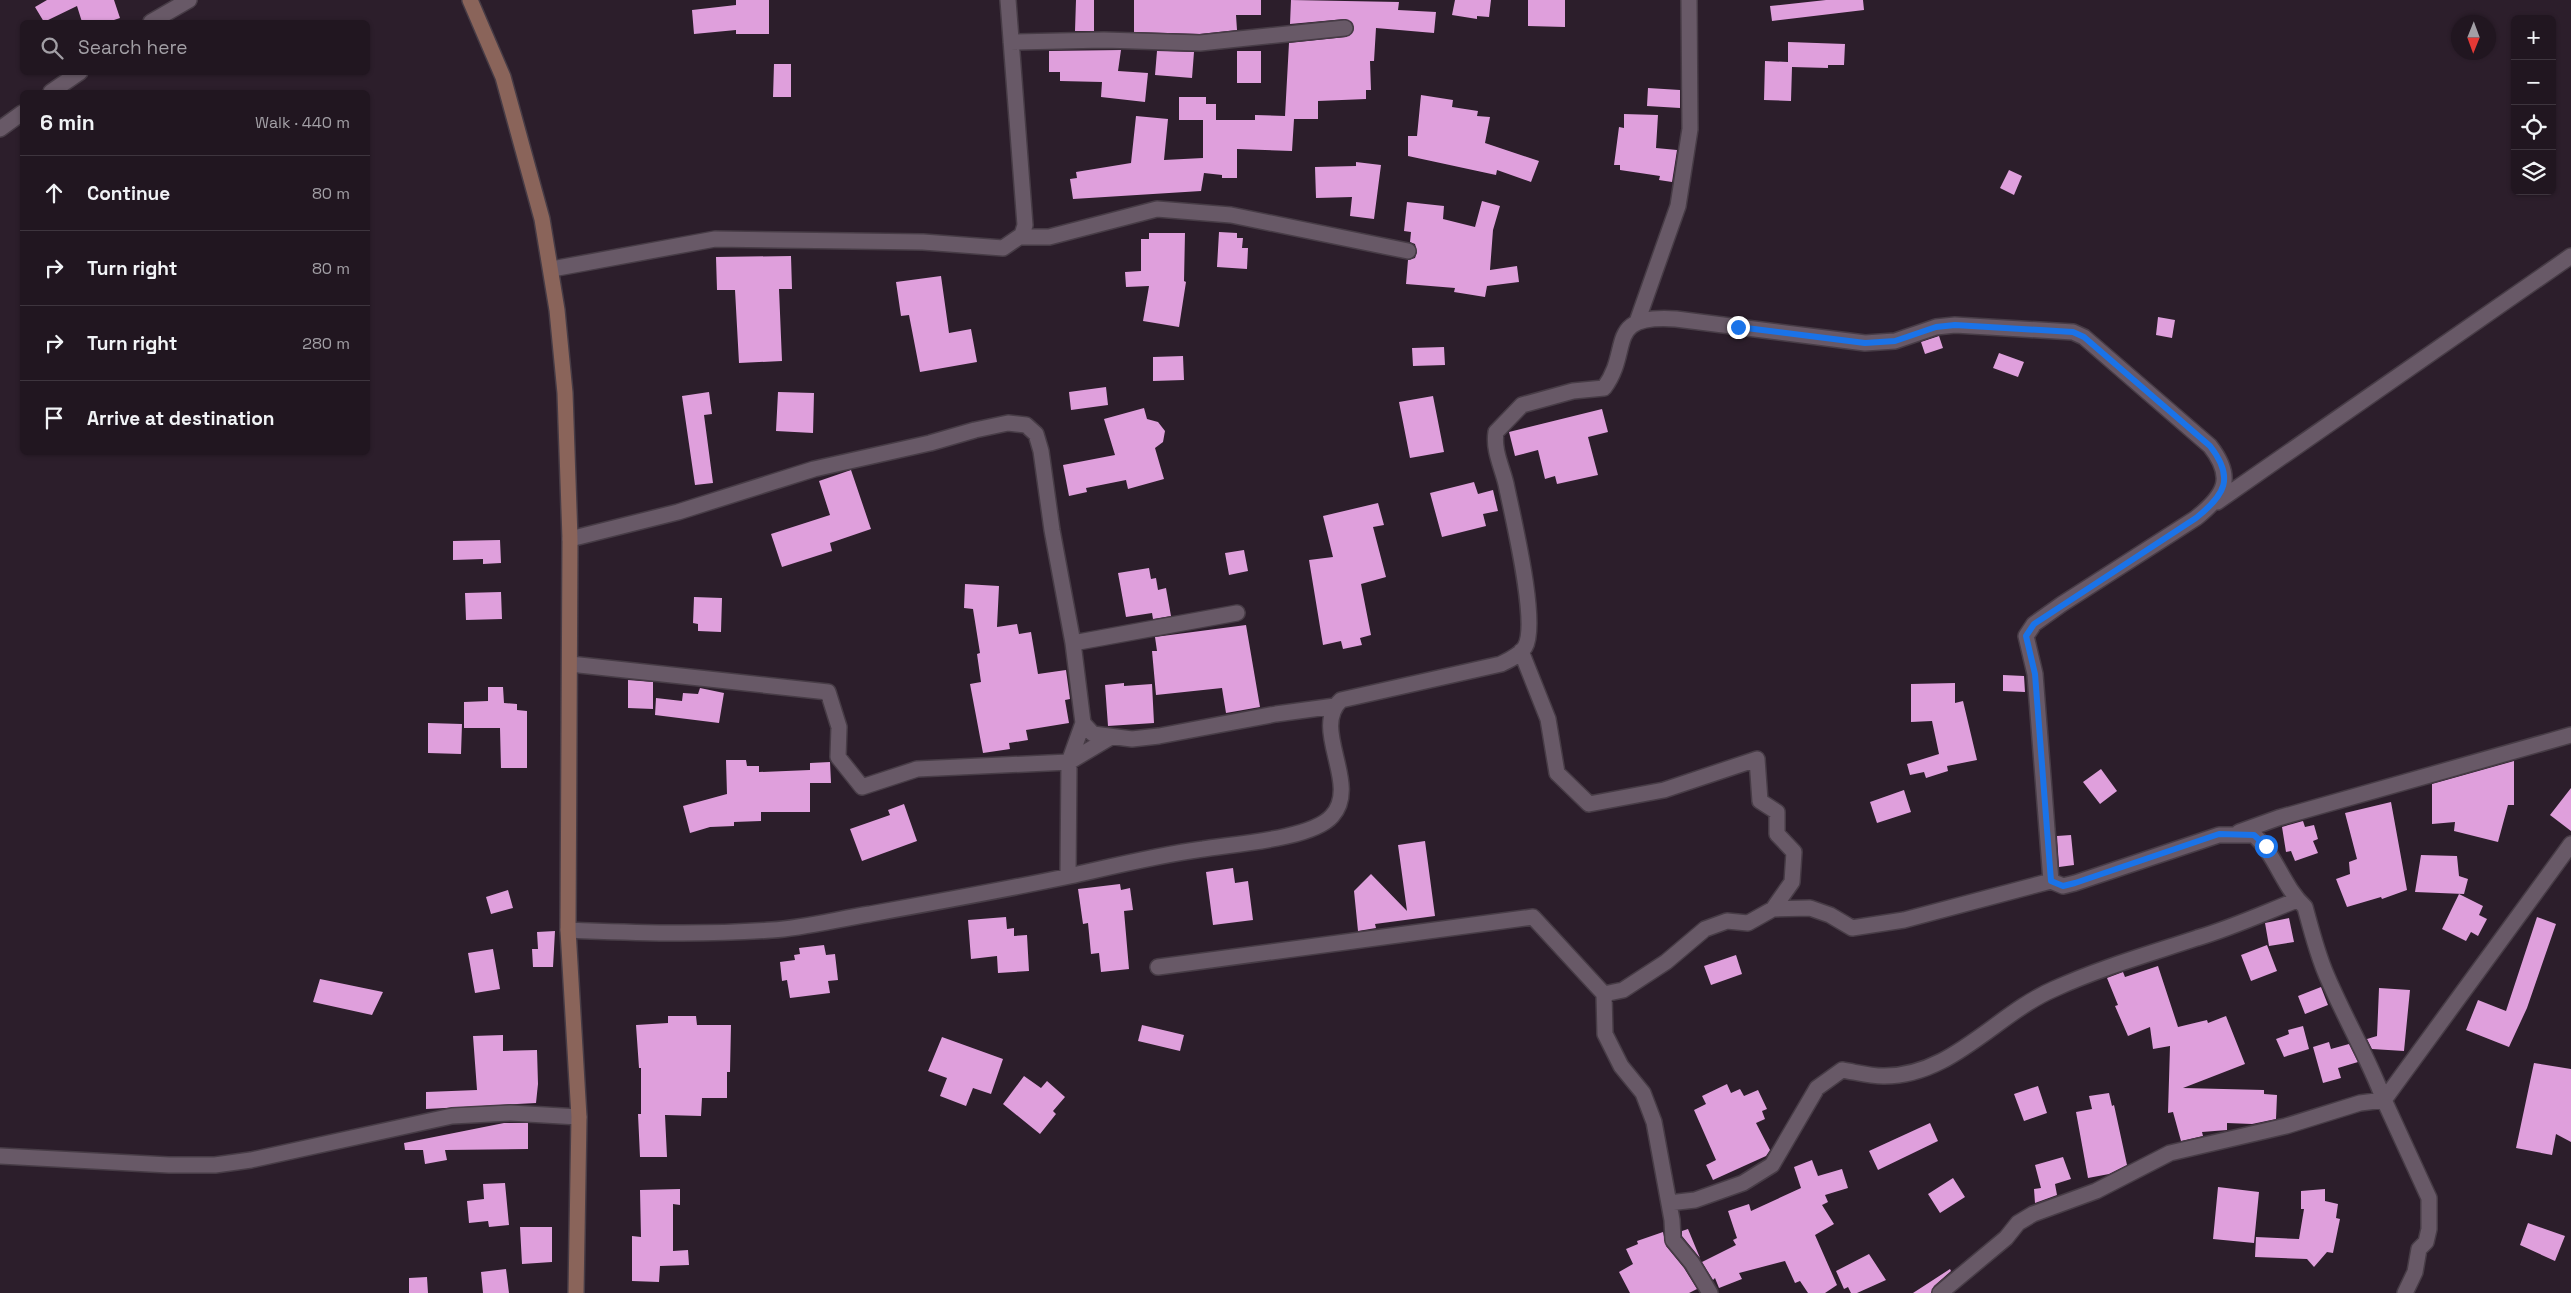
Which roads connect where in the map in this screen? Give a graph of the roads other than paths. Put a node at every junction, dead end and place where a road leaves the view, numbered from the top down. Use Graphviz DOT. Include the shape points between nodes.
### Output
graph roads {
  1 [pos="189,0"];
  2 [pos="470,0"];
  3 [pos="1008,0"];
  4 [pos="1689,0"];
  5 [pos="154,20"];
  6 [pos="1345,28"];
  7 [pos="1011,42"];
  8 [pos="76,75"];
  9 [pos="54,90"];
  10 [pos="20,114"];
  11 [pos="0,129"];
  12 [pos="1020,236"];
  13 [pos="1408,251"];
  14 [pos="2571,256"];
  15 [pos="552,269"];
  16 [pos="1637,322"];
  17 [pos="2216,503"];
  18 [pos="570,540"];
  19 [pos="1237,613"];
  20 [pos="1073,643"];
  21 [pos="1522,651"];
  22 [pos="570,664"];
  23 [pos="1335,706"];
  24 [pos="1083,723"];
  25 [pos="2571,735"];
  26 [pos="1111,737"];
  27 [pos="1069,762"];
  28 [pos="2229,835"];
  29 [pos="2571,844"];
  30 [pos="1068,876"];
  31 [pos="2051,881"];
  32 [pos="2296,900"];
  33 [pos="1773,909"];
  34 [pos="568,930"];
  35 [pos="1158,967"];
  36 [pos="1604,994"];
  37 [pos="2384,1100"];
  38 [pos="579,1117"];
  39 [pos="0,1156"];
  40 [pos="1669,1203"];
  41 [pos="576,1293"];
  42 [pos="1710,1293"];
  43 [pos="1940,1293"];
  44 [pos="2406,1293"];
  1 -- 5 [label="street"];
  2 -- 15 [label="street" via="503,78 542,219"];
  3 -- 7 [label="street"];
  4 -- 16 [label="street" via="1690,129 1678,206"];
  6 -- 7 [label="street" via="1200,42"];
  7 -- 12 [label="street" via="1025,207 1025,225"];
  8 -- 9 [label="street"];
  10 -- 11 [label="street"];
  12 -- 13 [label="street" via="1049,237 1157,209 1231,215"];
  12 -- 15 [label="street" via="1003,248 923,242 715,239"];
  14 -- 17 [label="street"];
  15 -- 18 [label="street" via="565,393"];
  16 -- 17 [label="street" via="1650,318 1676,319 1865,343 1895,341 1936,327 1955,325 2064,330 2079,334 2210,446 2220,460 2224,476 2222,493"];
  16 -- 21 [label="street" via="1621,341 1612,377 1604,388 1573,391 1522,405 1496,432 1497,455 1506,483 1526,589 1528,638"];
  17 -- 31 [label="street" via="2034,624 2026,636 2035,674"];
  18 -- 20 [label="street" via="678,512 814,469 1008,423 1026,425 1036,434 1041,451"];
  18 -- 22 [label="street"];
  19 -- 20 [label="street"];
  20 -- 24 [label="street"];
  21 -- 23 [label="street" via="1501,664 1341,700"];
  21 -- 33 [label="street" via="1548,719 1557,773 1589,804 1664,790 1757,759 1760,800 1777,812 1776,834 1794,852 1792,882"];
  22 -- 27 [label="street" via="828,692 839,727 838,756 862,788 917,769"];
  22 -- 34 [label="street"];
  23 -- 26 [label="street" via="1159,736"];
  23 -- 30 [label="street" via="1331,723 1341,777 1341,800 1332,816 1311,830"];
  24 -- 26 [label="street" via="1093,734"];
  24 -- 27 [label="street"];
  25 -- 28 [label="street" via="2278,818"];
  26 -- 27 [label="street"];
  27 -- 30 [label="street"];
  28 -- 31 [label="street" via="2219,834 2075,883 2063,886"];
  28 -- 32 [label="street" via="2254,835 2266,846"];
  29 -- 37 [label="street"];
  30 -- 34 [label="street" via="774,930 646,933"];
  31 -- 33 [label="street" via="1904,920 1852,928 1810,908"];
  32 -- 37 [label="street" via="2305,907 2325,972"];
  32 -- 40 [label="street" via="2053,989 2023,1004 1969,1046 1920,1070 1884,1076 1842,1070 1817,1088 1772,1165 1743,1182 1695,1200"];
  33 -- 36 [label="street" via="1748,923 1727,921 1705,930 1666,962 1623,990"];
  34 -- 38 [label="street"];
  35 -- 36 [label="street" via="1533,917"];
  36 -- 40 [label="street" via="1605,1034 1621,1066 1643,1093 1654,1122"];
  37 -- 43 [label="street" via="2360,1103 2286,1126 2170,1153 2096,1191 2033,1214 2018,1223 2006,1238"];
  37 -- 44 [label="street" via="2429,1198 2426,1242 2419,1249 2415,1272"];
  38 -- 39 [label="street" via="510,1113 452,1116 251,1160 214,1165"];
  38 -- 41 [label="street"];
  40 -- 42 [label="street" via="1673,1240"];
}
